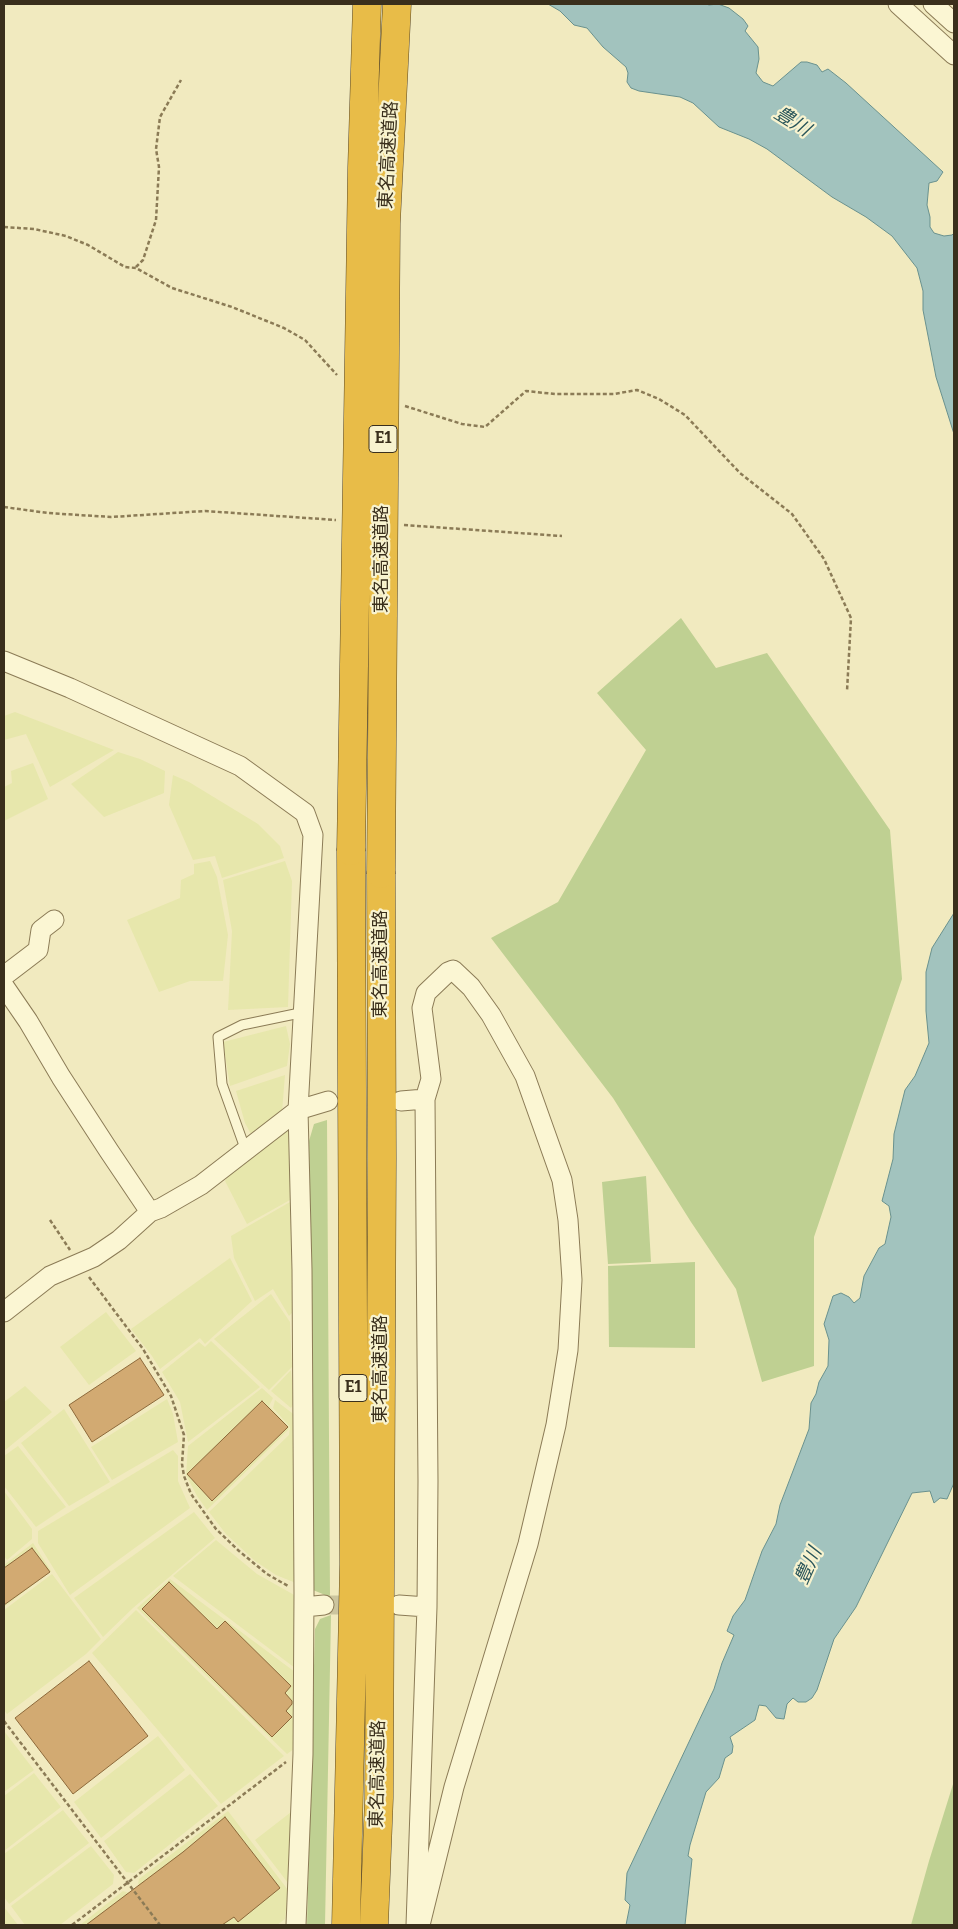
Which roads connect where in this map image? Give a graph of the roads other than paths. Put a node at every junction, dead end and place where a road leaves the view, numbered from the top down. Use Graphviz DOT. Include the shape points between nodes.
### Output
graph roads {
  1 [pos="367,4"];
  2 [pos="397,4"];
  3 [pos="898,4"];
  4 [pos="933,4"];
  5 [pos="954,23"];
  6 [pos="954,55"];
  7 [pos="4,661"];
  8 [pos="54,920"];
  9 [pos="4,976"];
  10 [pos="4,986"];
  11 [pos="303,1015"];
  12 [pos="425,1099"];
  13 [pos="328,1101"];
  14 [pos="401,1101"];
  15 [pos="298,1110"];
  16 [pos="246,1151"];
  17 [pos="150,1212"];
  18 [pos="4,1312"];
  19 [pos="304,1600"];
  20 [pos="324,1605"];
  21 [pos="399,1605"];
  22 [pos="428,1607"];
  23 [pos="296,1925"];
  24 [pos="346,1925"];
  25 [pos="374,1925"];
  26 [pos="416,1925"];
  27 [pos="420,1925"];
  1 -- 24 [label="highway, 東名高速道路 / E1, bridge" via="351,850 354,1564"];
  2 -- 25 [label="highway, 東名高速道路 / E1, bridge" via="386,223 379,1778"];
  3 -- 6 [label="street"];
  4 -- 5 [label="street"];
  7 -- 11 [label="street" via="240,766 305,813 313,835"];
  8 -- 9 [label="street" via="41,930 38,950"];
  10 -- 17 [label="street"];
  11 -- 15 [label="street"];
  11 -- 16 [label="lane" via="242,1025 218,1037 222,1084"];
  12 -- 14 [label="street"];
  12 -- 22 [label="street"];
  12 -- 27 [label="street" via="432,1079 422,1008 426,993 454,970 491,1016 525,1076 562,1180 572,1280 567,1360 556,1425 528,1544 454,1787"];
  13 -- 15 [label="street"];
  15 -- 16 [label="street"];
  15 -- 19 [label="street"];
  16 -- 17 [label="street" via="200,1185"];
  17 -- 18 [label="street" via="119,1240 94,1257 50,1276"];
  19 -- 20 [label="street"];
  19 -- 23 [label="street" via="303,1754"];
  21 -- 22 [label="street"];
  22 -- 26 [label="street"];
}
